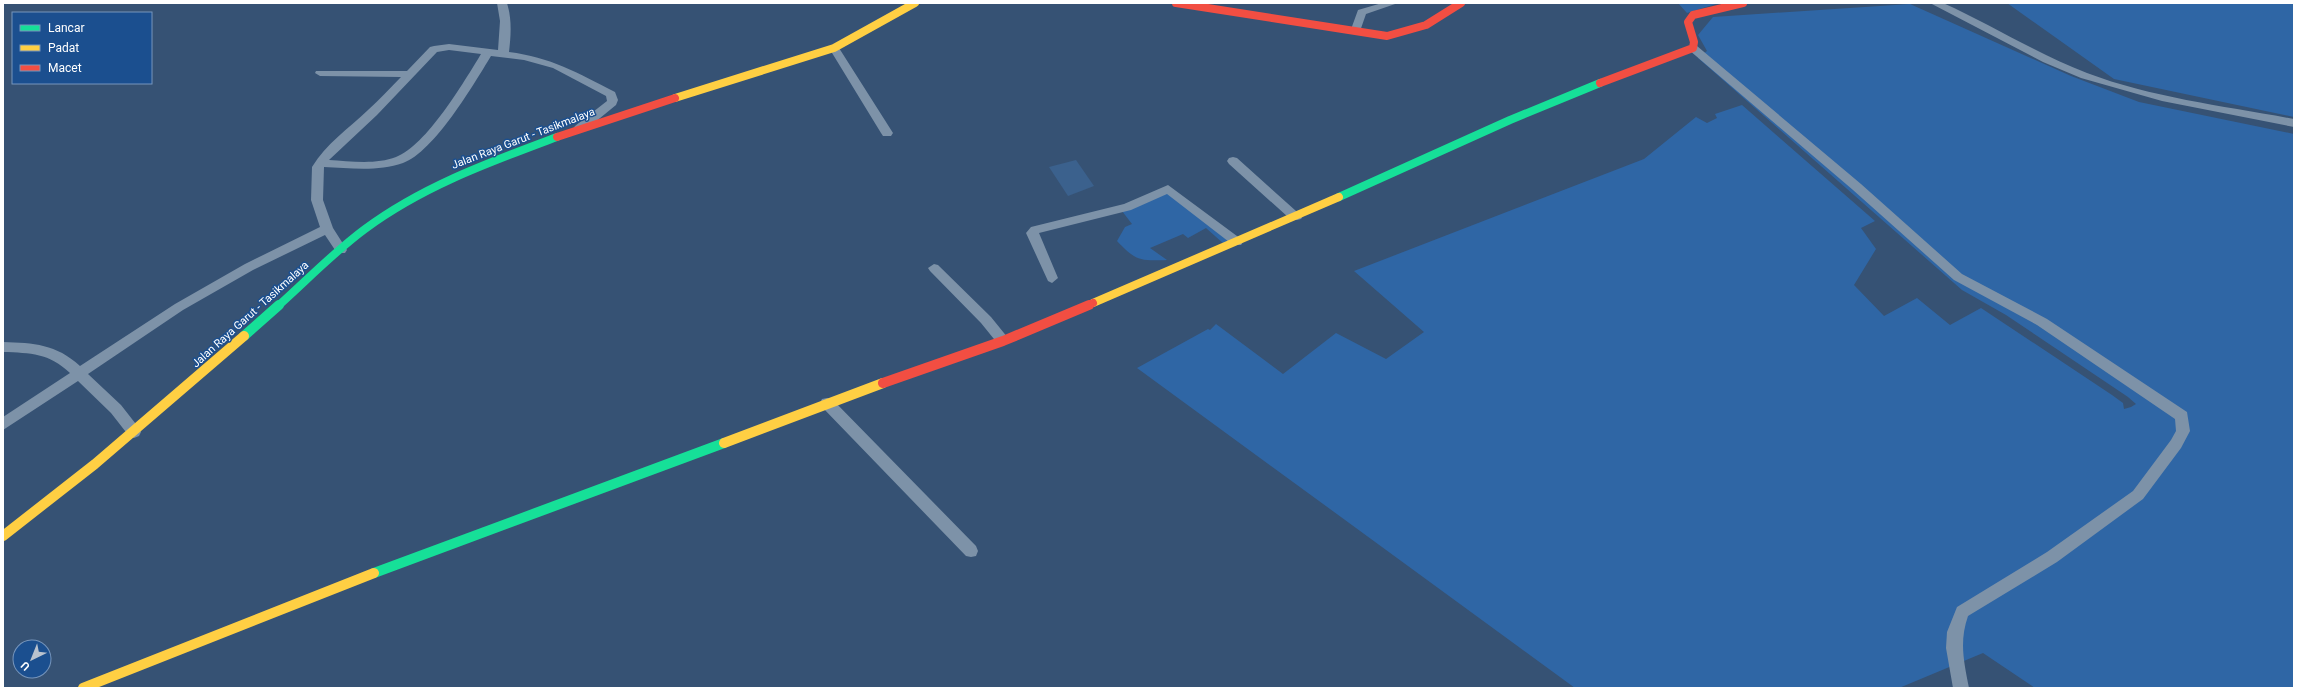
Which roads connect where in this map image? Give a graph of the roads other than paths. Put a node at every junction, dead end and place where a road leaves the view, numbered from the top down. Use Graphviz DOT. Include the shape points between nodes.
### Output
graph roads {
  1 [pos="502,3"];
  2 [pos="915,3"];
  3 [pos="1176,3"];
  4 [pos="1393,3"];
  5 [pos="1461,3"];
  6 [pos="1743,3"];
  7 [pos="1935,3"];
  8 [pos="1956,3"];
  9 [pos="1965,18"];
  10 [pos="1355,32"];
  11 [pos="834,48"];
  12 [pos="1693,48"];
  13 [pos="488,52"];
  14 [pos="502,54"];
  15 [pos="320,73"];
  16 [pos="409,74"];
  17 [pos="2294,122"];
  18 [pos="579,128"];
  19 [pos="887,133"];
  20 [pos="1233,161"];
  21 [pos="320,163"];
  22 [pos="1297,216"];
  23 [pos="327,229"];
  24 [pos="1237,242"];
  25 [pos="341,250"];
  26 [pos="934,268"];
  27 [pos="1052,278"];
  28 [pos="1003,341"];
  29 [pos="3,347"];
  30 [pos="80,373"];
  31 [pos="827,403"];
  32 [pos="3,424"];
  33 [pos="134,432"];
  34 [pos="3,536"];
  35 [pos="971,551"];
  36 [pos="83,688"];
  37 [pos="1961,688"];
  1 -- 14 [label="street" via="505,40"];
  2 -- 11 [label="street, Jalan Raya Garut - Tasikmalaya"];
  3 -- 10 [label="street"];
  4 -- 10 [label="street" via="1362,12"];
  5 -- 10 [label="street" via="1434,23 1412,32 1387,36"];
  6 -- 12 [label="street" via="1694,15 1688,22 1694,42"];
  7 -- 9 [label="street"];
  8 -- 9 [label="street"];
  9 -- 17 [label="street" via="2026,50 2076,72 2130,91"];
  11 -- 18 [label="street, Jalan Raya Garut - Tasikmalaya"];
  11 -- 19 [label="street"];
  12 -- 22 [label="street" via="1510,120"];
  12 -- 37 [label="street" via="1857,186 1958,277 2042,322 2182,416 2183,431 2176,444 2138,495 2052,557 1962,612 1955,632 1954,648"];
  13 -- 14 [label="street"];
  13 -- 16 [label="street" via="440,47 432,50"];
  13 -- 21 [label="street" via="434,131 408,156 394,162"];
  14 -- 18 [label="street" via="525,57 556,66 611,94 614,100 612,103"];
  15 -- 16 [label="street"];
  16 -- 21 [label="street" via="373,112 327,153"];
  18 -- 25 [label="street, Jalan Raya Garut - Tasikmalaya" via="478,166 431,188 376,221"];
  20 -- 22 [label="street"];
  21 -- 23 [label="street" via="316,184 317,200"];
  22 -- 24 [label="street"];
  23 -- 25 [label="street"];
  23 -- 30 [label="street" via="249,267 185,303"];
  24 -- 27 [label="street" via="1168,189 1127,208 1035,230 1032,233"];
  24 -- 28 [label="street"];
  25 -- 33 [label="street, Jalan Raya Garut - Tasikmalaya"];
  26 -- 28 [label="street" via="986,320"];
  28 -- 31 [label="street"];
  29 -- 30 [label="street" via="56,354"];
  30 -- 32 [label="street"];
  30 -- 33 [label="street" via="116,408"];
  31 -- 35 [label="street"];
  31 -- 36 [label="street" via="340,586"];
  33 -- 34 [label="street, Jalan Raya Garut - Tasikmalaya"];
}
